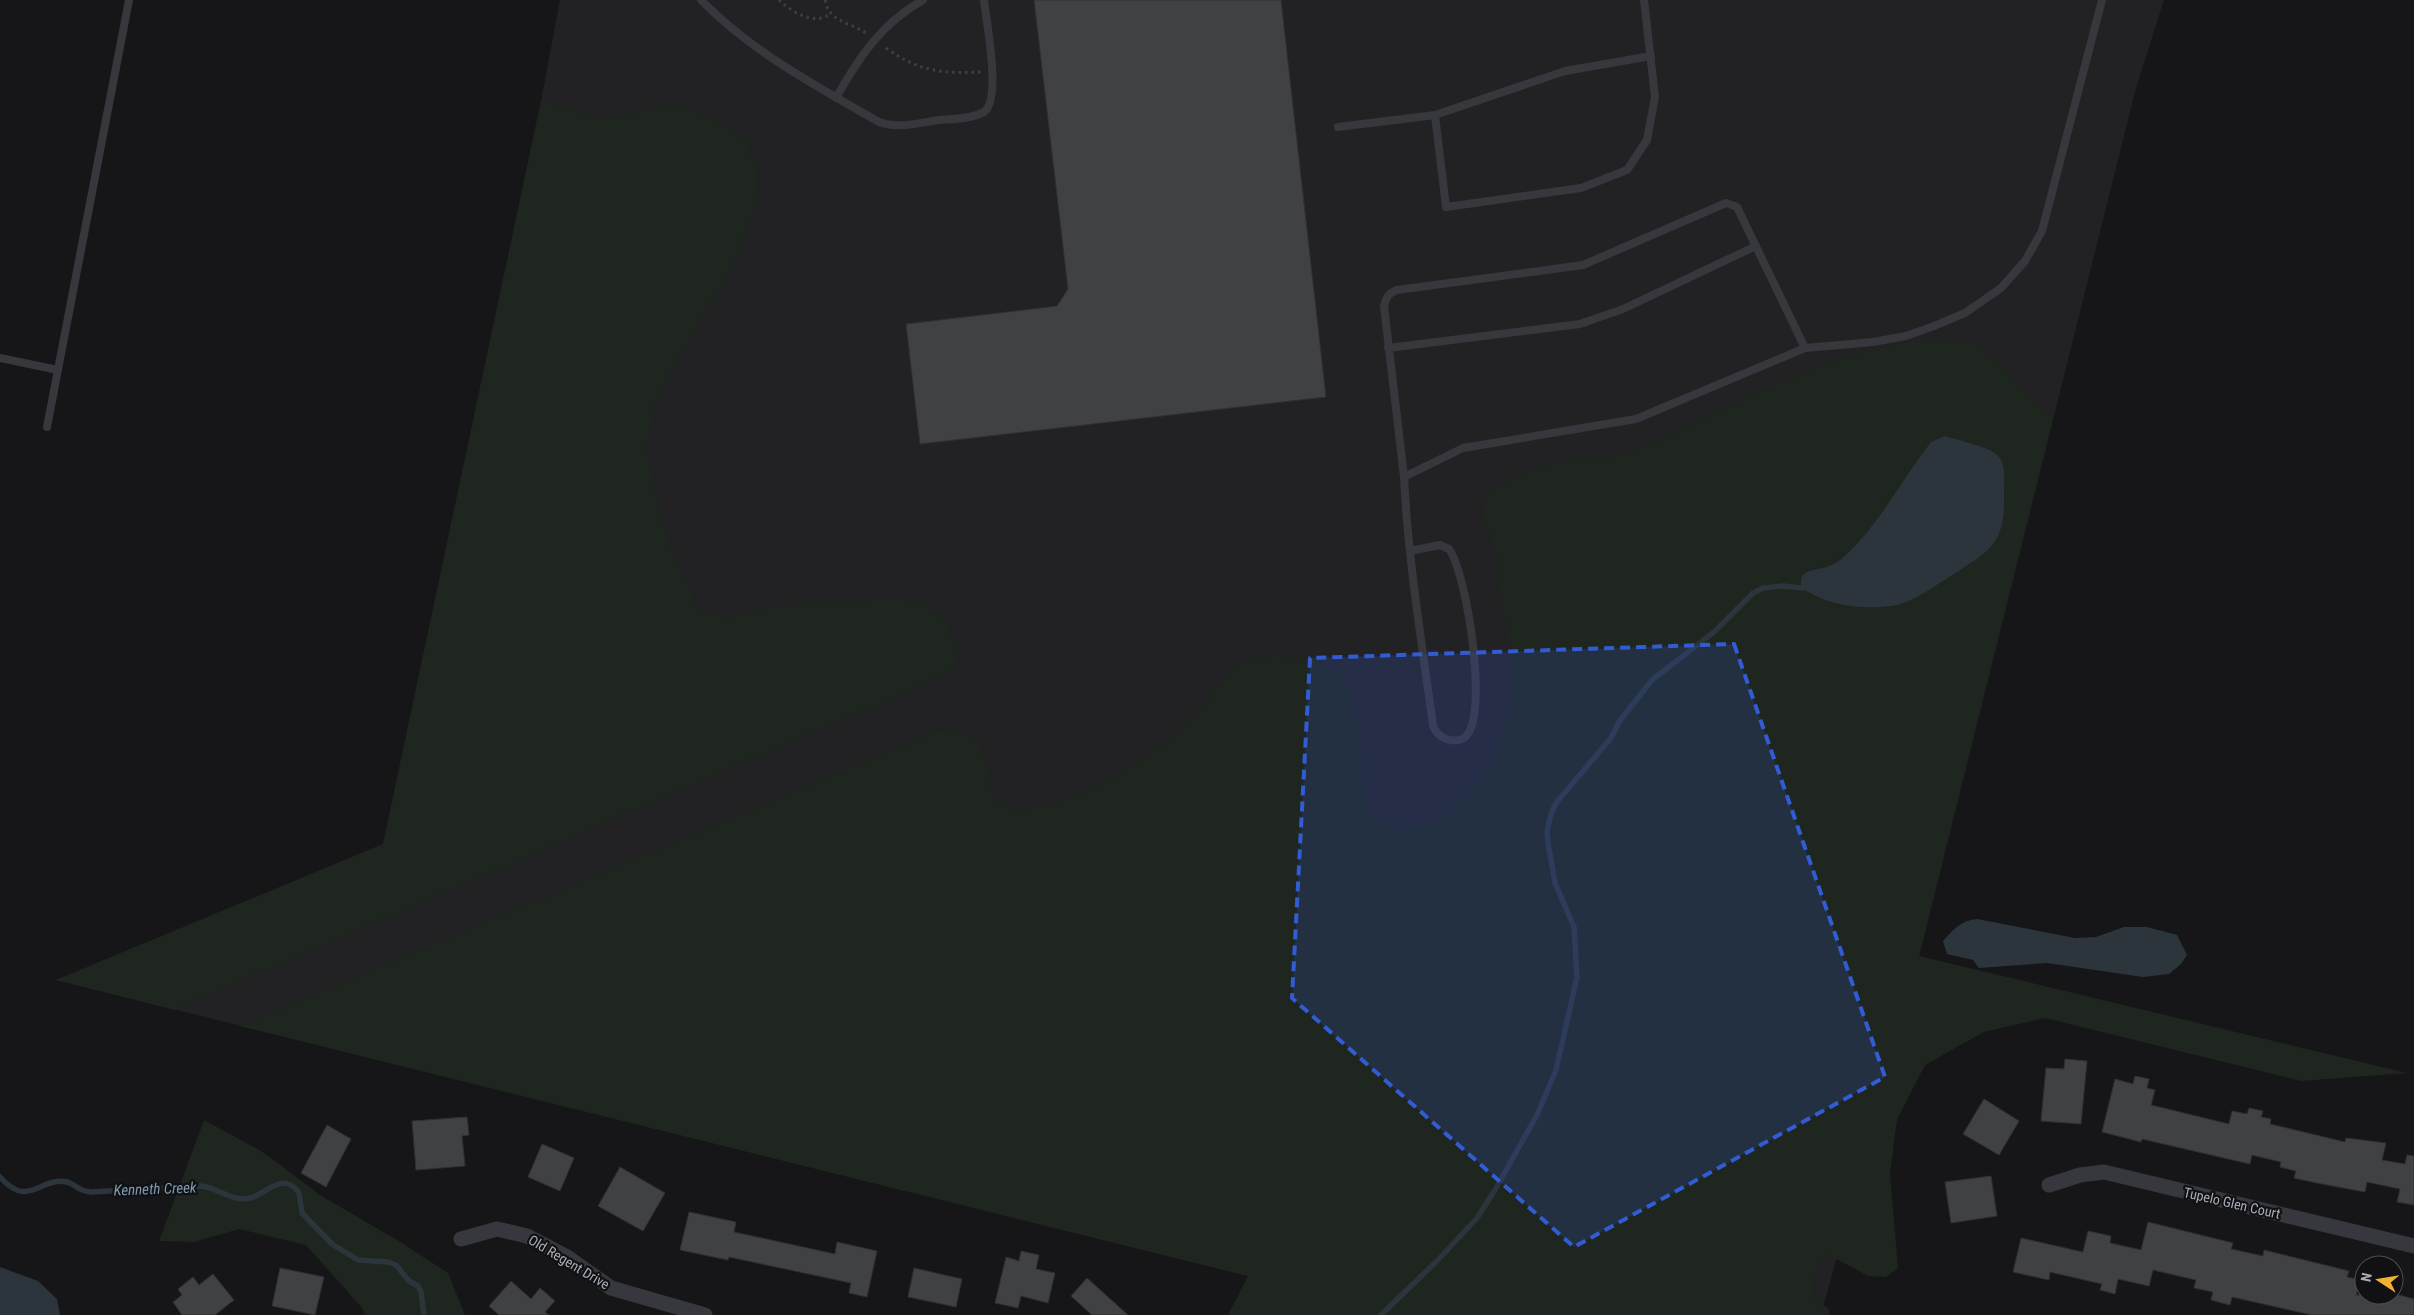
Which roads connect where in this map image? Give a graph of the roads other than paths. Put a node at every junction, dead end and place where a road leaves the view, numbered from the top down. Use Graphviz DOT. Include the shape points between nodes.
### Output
graph roads {
  1 [pos="129,0"];
  2 [pos="701,0"];
  3 [pos="923,0"];
  4 [pos="984,0"];
  5 [pos="1644,0"];
  6 [pos="2102,0"];
  7 [pos="1651,56"];
  8 [pos="836,98"];
  9 [pos="1435,115"];
  10 [pos="1338,127"];
  11 [pos="1756,246"];
  12 [pos="1388,348"];
  13 [pos="1805,348"];
  14 [pos="0,358"];
  15 [pos="58,370"];
  16 [pos="48,428"];
  17 [pos="1404,477"];
  18 [pos="1410,551"];
  19 [pos="2050,1185"];
  20 [pos="461,1239"];
  21 [pos="2414,1246"];
  22 [pos="705,1315"];
  1 -- 15 [label="lane"];
  2 -- 8 [label="lane" via="752,46"];
  3 -- 8 [label="lane" via="895,18 874,39"];
  4 -- 8 [label="lane" via="993,80 990,105 985,111 971,116 897,126 887,125"];
  5 -- 7 [label="lane"];
  6 -- 13 [label="lane" via="2042,231 2025,261 2000,288 1965,312 1934,326 1906,336"];
  7 -- 9 [label="lane" via="1565,71"];
  7 -- 9 [label="lane" via="1655,97 1647,140 1627,170 1581,188 1446,207"];
  9 -- 10 [label="lane"];
  11 -- 12 [label="lane" via="1623,309 1580,324"];
  11 -- 12 [label="lane" via="1737,207 1726,203 1583,265 1397,290 1390,292 1384,306"];
  11 -- 13 [label="lane"];
  12 -- 17 [label="lane"];
  13 -- 17 [label="lane" via="1636,419 1462,448"];
  14 -- 15 [label="lane"];
  15 -- 16 [label="lane"];
  17 -- 18 [label="lane"];
  18 -- 18 [label="lane" via="1433,726 1444,738 1461,740 1472,728 1476,678 1470,620 1462,583 1449,549 1440,545"];
  19 -- 21 [label="street, Tupelo Glen Court" via="2080,1175 2104,1172"];
  20 -- 22 [label="street, Old Regent Drive" via="497,1229 527,1236 567,1257 611,1288"];
}
